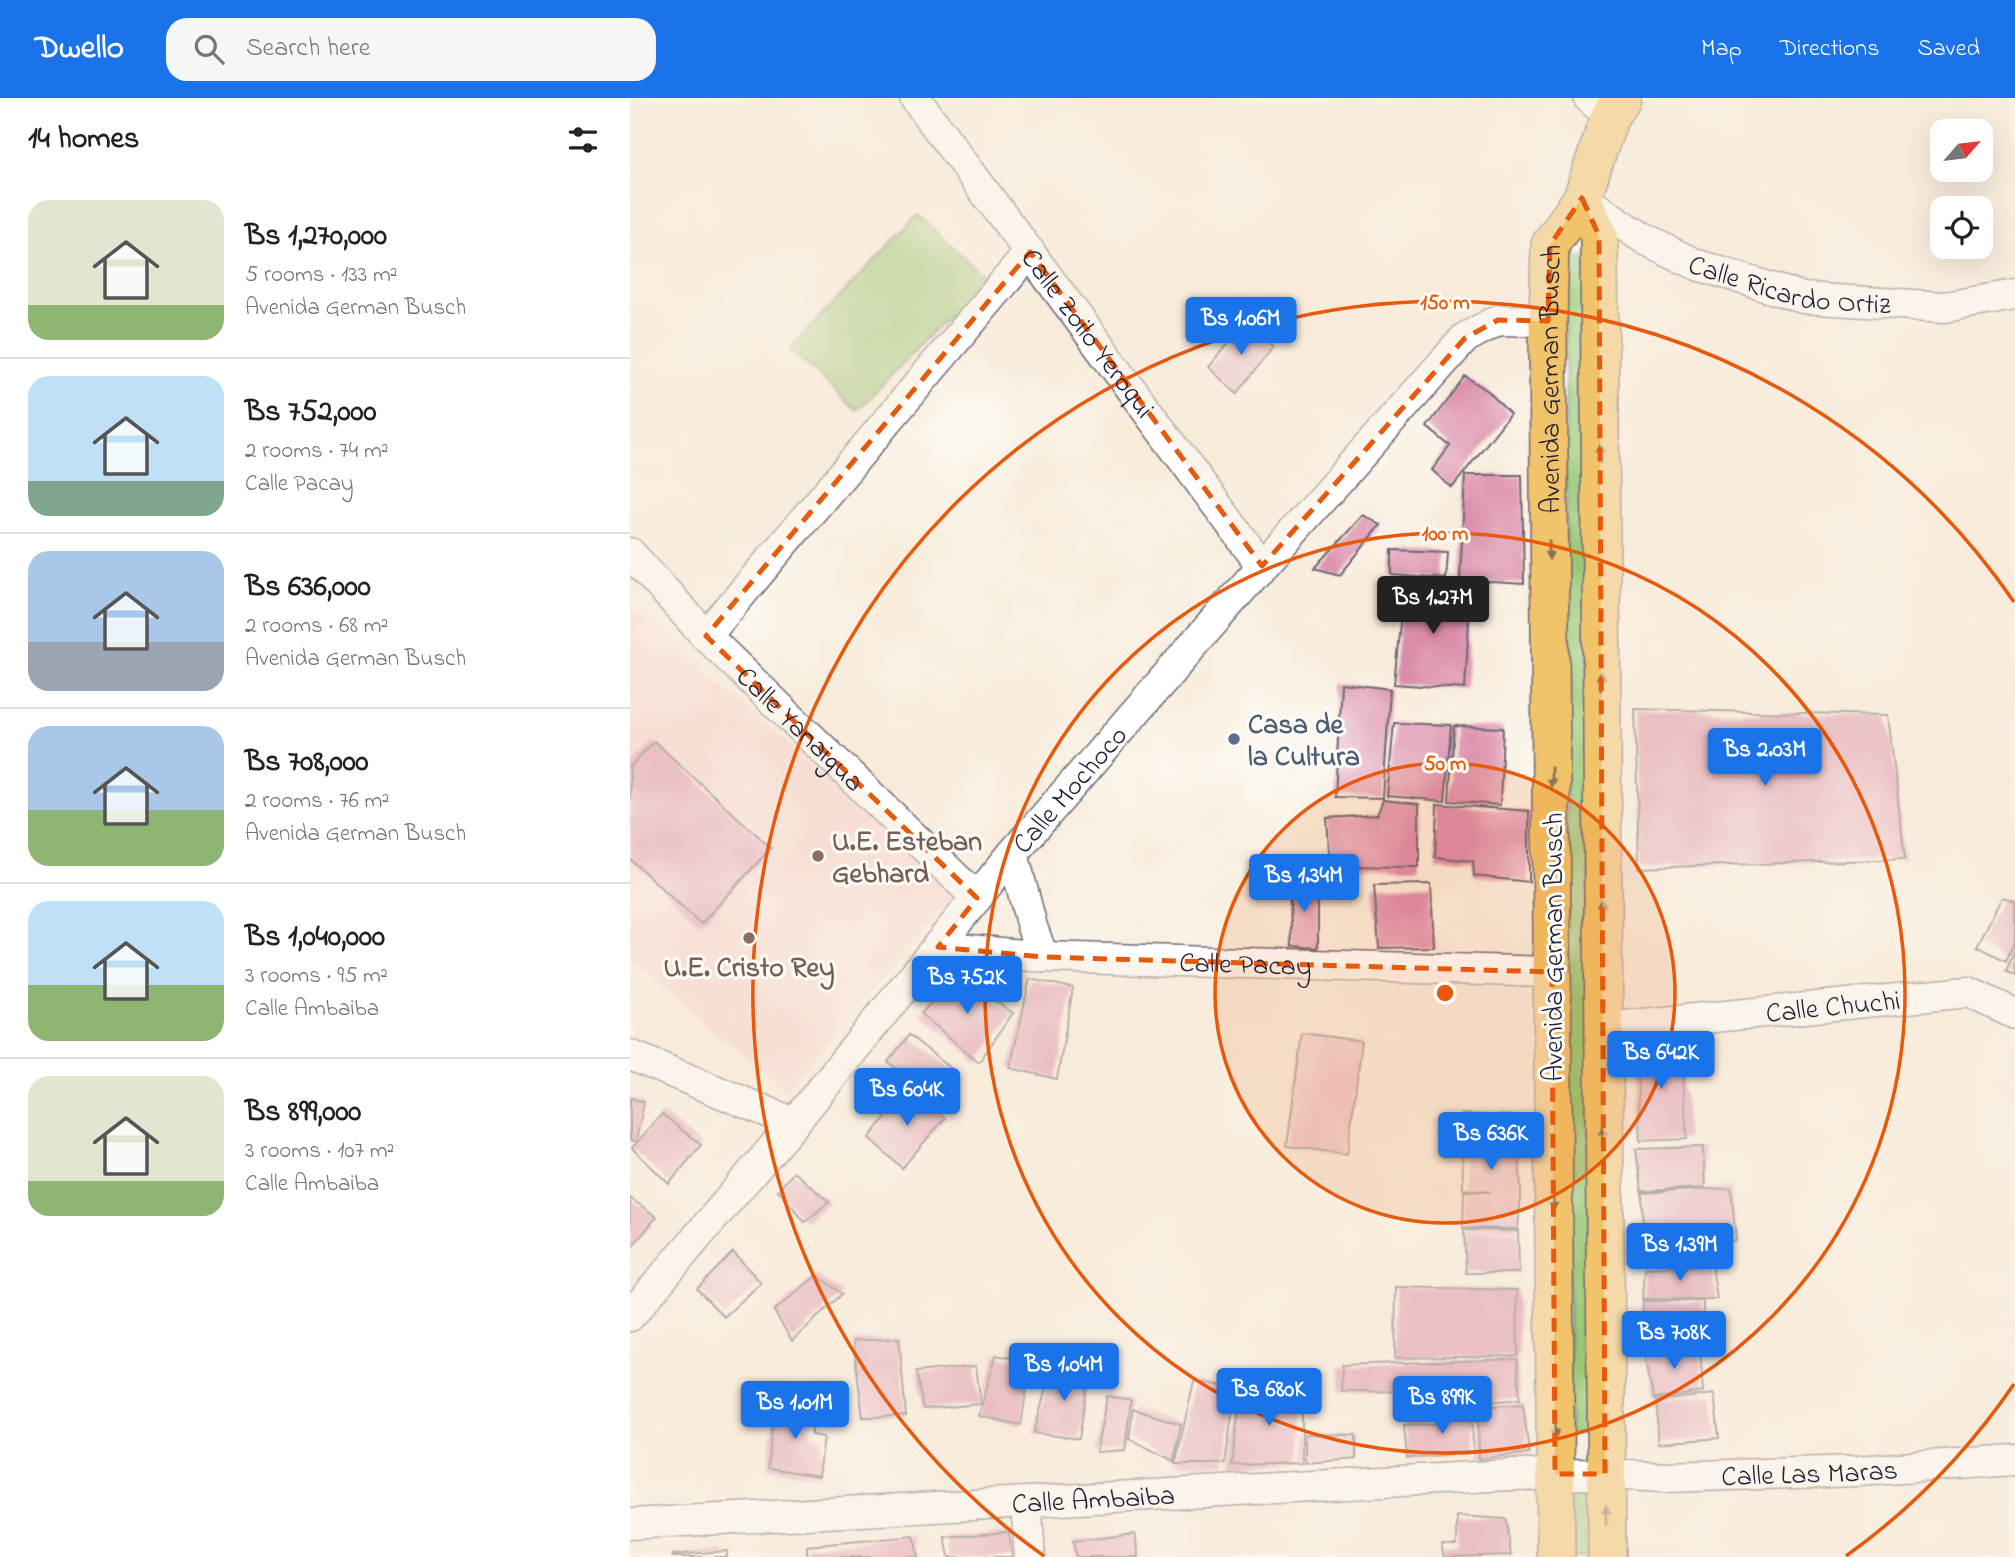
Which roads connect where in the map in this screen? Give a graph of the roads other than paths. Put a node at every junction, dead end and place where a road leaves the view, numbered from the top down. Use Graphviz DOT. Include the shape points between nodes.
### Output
graph roads {
  1 [pos="915,98"];
  2 [pos="1607,104"];
  3 [pos="1582,198"];
  4 [pos="1030,252"];
  5 [pos="2015,295"];
  6 [pos="1548,321"];
  7 [pos="630,553"];
  8 [pos="1262,566"];
  9 [pos="706,636"];
  10 [pos="1013,853"];
  11 [pos="977,898"];
  12 [pos="938,947"];
  13 [pos="1043,957"];
  14 [pos="1552,972"];
  15 [pos="2015,1014"];
  16 [pos="1603,1028"];
  17 [pos="630,1055"];
  18 [pos="794,1123"];
  19 [pos="630,1316"];
  20 [pos="2015,1461"];
  21 [pos="1605,1474"];
  22 [pos="1555,1475"];
  23 [pos="1026,1503"];
  24 [pos="630,1524"];
  25 [pos="1030,1557"];
  26 [pos="1556,1557"];
  27 [pos="1607,1557"];
  1 -- 4 [label="street, Calle Zoilo Yeroqui"];
  2 -- 3 [label="main road"];
  3 -- 5 [label="street, Calle Ricardo Ortiz" via="1646,240 1695,264 1803,298 1945,307"];
  3 -- 6 [label="main road, Avenida German Busch" via="1549,246"];
  16 -- 3 [label="main road, Avenida German Busch, one-way" via="1598,236"];
  4 -- 8 [label="street, Calle Zoilo Yeroqui"];
  4 -- 9 [label="street"];
  6 -- 8 [label="street, Calle Mochoco" via="1498,320 1465,338"];
  6 -- 14 [label="main road, Avenida German Busch, one-way"];
  7 -- 9 [label="street, Calle Yanaigua"];
  8 -- 10 [label="street, Calle Mochoco"];
  9 -- 11 [label="street, Calle Yanaigua"];
  10 -- 11 [label="street, Calle Mochoco"];
  10 -- 13 [label="street"];
  11 -- 12 [label="street, Calle Mochoco"];
  12 -- 13 [label="street, Calle Pacay"];
  12 -- 18 [label="street, Calle Mochoco"];
  13 -- 14 [label="street, Calle Pacay"];
  14 -- 22 [label="main road, Avenida German Busch, one-way"];
  15 -- 16 [label="street, Calle Chuchi" via="1968,992"];
  21 -- 16 [label="main road, Avenida German Busch, one-way"];
  17 -- 18 [label="street"];
  18 -- 19 [label="street, Calle Mochoco"];
  20 -- 21 [label="street, Calle Las Maras" via="1858,1471 1665,1477"];
  21 -- 22 [label="street, Calle Las Maras"];
  27 -- 21 [label="main road, Avenida German Busch, one-way"];
  22 -- 23 [label="street, Calle Ambaiba"];
  22 -- 26 [label="main road, Avenida German Busch"];
  23 -- 24 [label="street, Calle Ambaiba"];
  23 -- 25 [label="street"];
}
